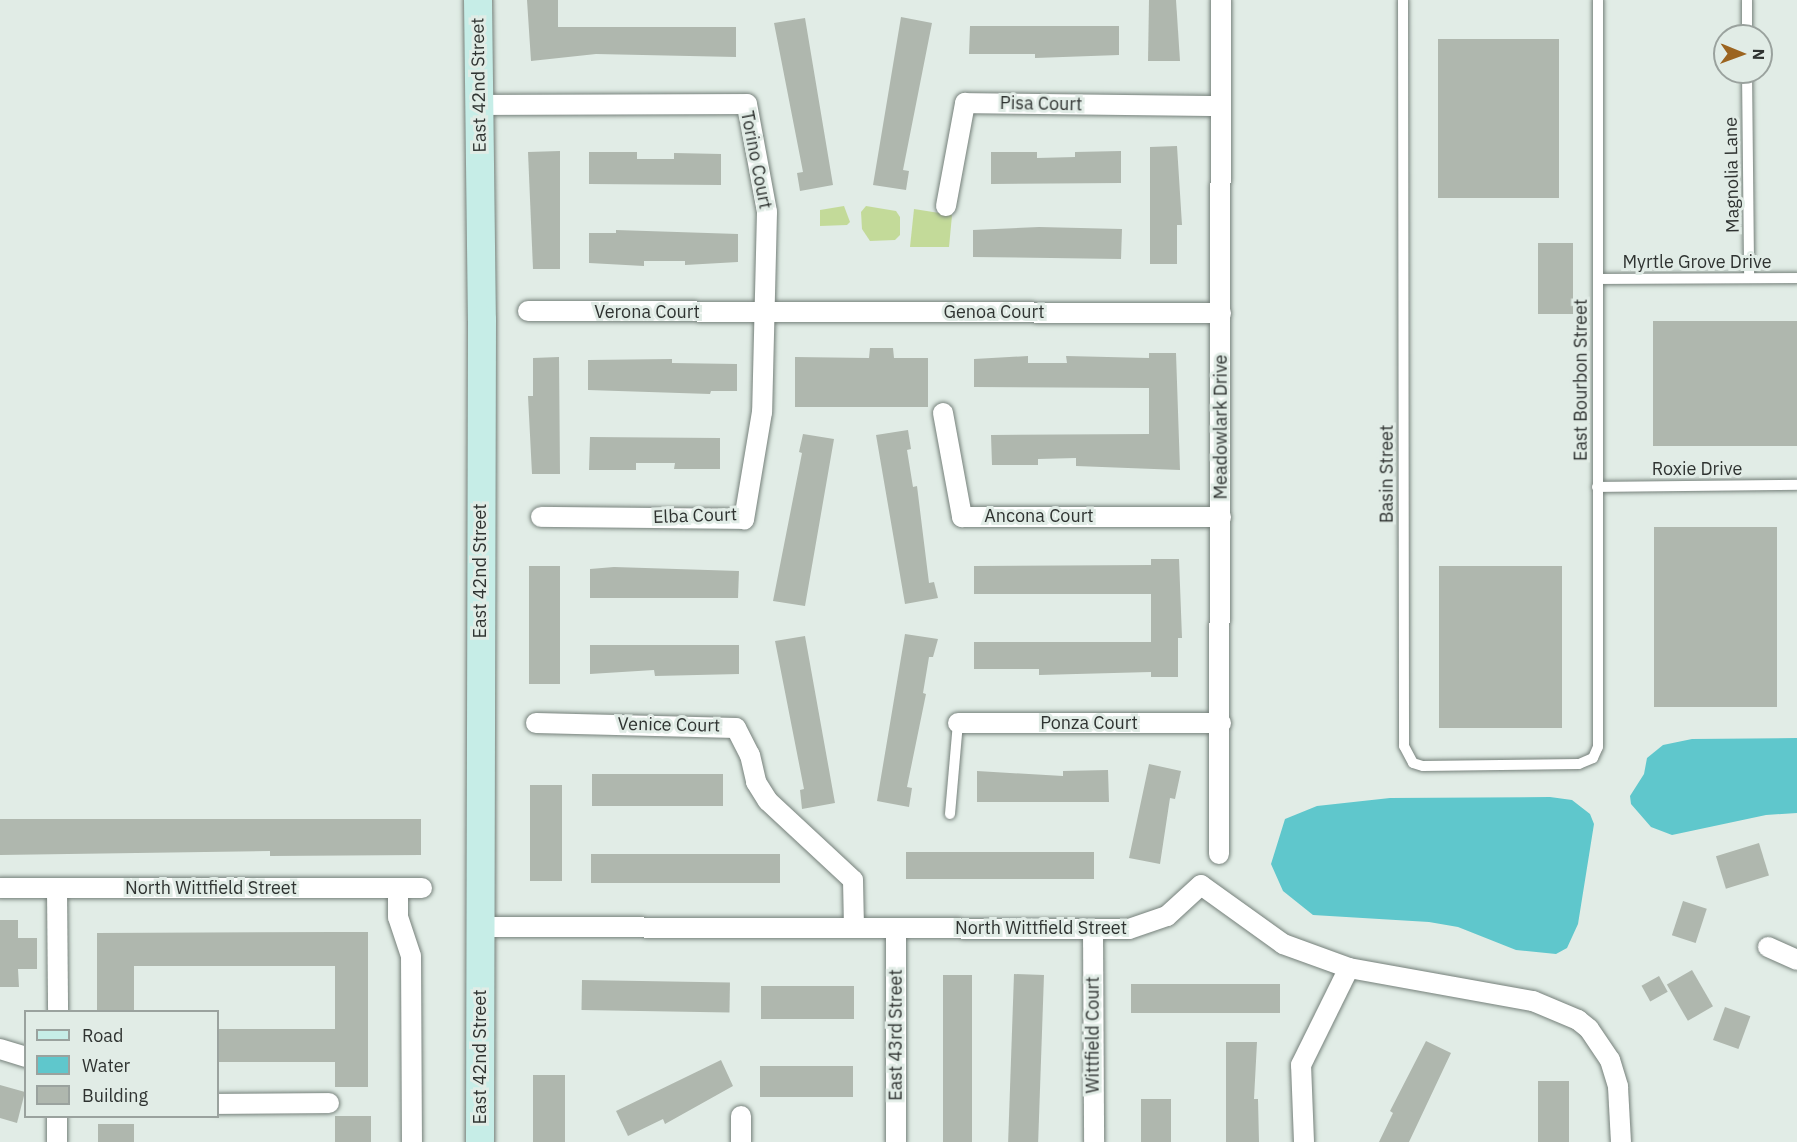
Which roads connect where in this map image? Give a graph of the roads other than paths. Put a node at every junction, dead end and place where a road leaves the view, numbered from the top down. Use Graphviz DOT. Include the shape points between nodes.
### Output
graph roads {
  1 [pos="478,0"];
  2 [pos="1221,0"];
  3 [pos="1404,0"];
  4 [pos="1598,0"];
  5 [pos="1747,0"];
  6 [pos="1747,24"];
  7 [pos="1748,84"];
  8 [pos="479,105"];
  9 [pos="1221,106"];
  10 [pos="946,206"];
  11 [pos="1749,278"];
  12 [pos="1797,278"];
  13 [pos="1598,279"];
  14 [pos="528,311"];
  15 [pos="767,312"];
  16 [pos="1221,313"];
  17 [pos="762,412"];
  18 [pos="943,413"];
  19 [pos="1797,485"];
  20 [pos="1597,487"];
  21 [pos="541,517"];
  22 [pos="1221,517"];
  23 [pos="537,723"];
  24 [pos="957,723"];
  25 [pos="1221,723"];
  26 [pos="1593,758"];
  27 [pos="950,814"];
  28 [pos="1219,854"];
  29 [pos="0,888"];
  30 [pos="57,888"];
  31 [pos="398,888"];
  32 [pos="422,888"];
  33 [pos="480,927"];
  34 [pos="854,928"];
  35 [pos="896,928"];
  36 [pos="1093,929"];
  37 [pos="1768,947"];
  38 [pos="1797,960"];
  39 [pos="1349,968"];
  40 [pos="58,1010"];
  41 [pos="0,1049"];
  42 [pos="24,1056"];
  43 [pos="329,1103"];
  44 [pos="219,1104"];
  45 [pos="741,1116"];
  46 [pos="57,1118"];
  47 [pos="57,1142"];
  48 [pos="412,1142"];
  49 [pos="480,1142"];
  50 [pos="741,1142"];
  51 [pos="896,1142"];
  52 [pos="1094,1142"];
  53 [pos="1304,1142"];
  54 [pos="1621,1142"];
  1 -- 8 [label="street, East 42nd Street"];
  2 -- 9 [label="street, Meadowlark Drive"];
  3 -- 26 [label="lane, Basin Street" via="1405,753 1413,763 1423,766 1580,764"];
  4 -- 13 [label="lane, East Bourbon Street"];
  5 -- 6 [label="lane"];
  7 -- 11 [label="lane, Magnolia Lane"];
  8 -- 15 [label="street, Torino Court" via="747,104 767,212"];
  8 -- 33 [label="street, East 42nd Street"];
  9 -- 10 [label="street, Pisa Court" via="965,103"];
  9 -- 16 [label="street, Meadowlark Drive"];
  11 -- 12 [label="lane, Myrtle Grove Drive"];
  11 -- 13 [label="lane, Myrtle Grove Drive"];
  13 -- 20 [label="lane, East Bourbon Street"];
  14 -- 15 [label="street, Verona Court"];
  15 -- 16 [label="street, Genoa Court"];
  15 -- 17 [label="street, Torino Court"];
  16 -- 22 [label="street, Meadowlark Drive"];
  17 -- 21 [label="street, Elba Court" via="744,519"];
  18 -- 22 [label="street, Ancona Court" via="962,517"];
  19 -- 20 [label="lane, Roxie Drive"];
  20 -- 26 [label="lane, East Bourbon Street" via="1599,747"];
  22 -- 25 [label="street, Meadowlark Drive"];
  23 -- 34 [label="street, Venice Court" via="736,728 750,754 756,782 768,801 853,880"];
  24 -- 25 [label="street, Ponza Court"];
  24 -- 27 [label="lane"];
  25 -- 28 [label="street, Meadowlark Drive"];
  29 -- 30 [label="street, North Wittfield Street"];
  30 -- 31 [label="street, North Wittfield Street"];
  30 -- 40 [label="street"];
  31 -- 32 [label="street, North Wittfield Street"];
  31 -- 48 [label="street" via="398,917 411,956"];
  33 -- 34 [label="street, North Wittfield Street"];
  33 -- 49 [label="street, East 42nd Street"];
  34 -- 35 [label="street, North Wittfield Street"];
  35 -- 36 [label="street, North Wittfield Street"];
  35 -- 51 [label="street, East 43rd Street"];
  36 -- 39 [label="street, North Wittfield Street" via="1129,929 1154,922 1181,906 1202,885 1283,944"];
  36 -- 52 [label="street, Wittfield Court"];
  37 -- 38 [label="street"];
  39 -- 53 [label="street" via="1301,1065"];
  39 -- 54 [label="street, North Wittfield Street" via="1533,1001 1571,1016 1589,1029 1610,1060 1618,1087"];
  41 -- 42 [label="street"];
  43 -- 44 [label="street"];
  45 -- 50 [label="street"];
  46 -- 47 [label="street"];
}
